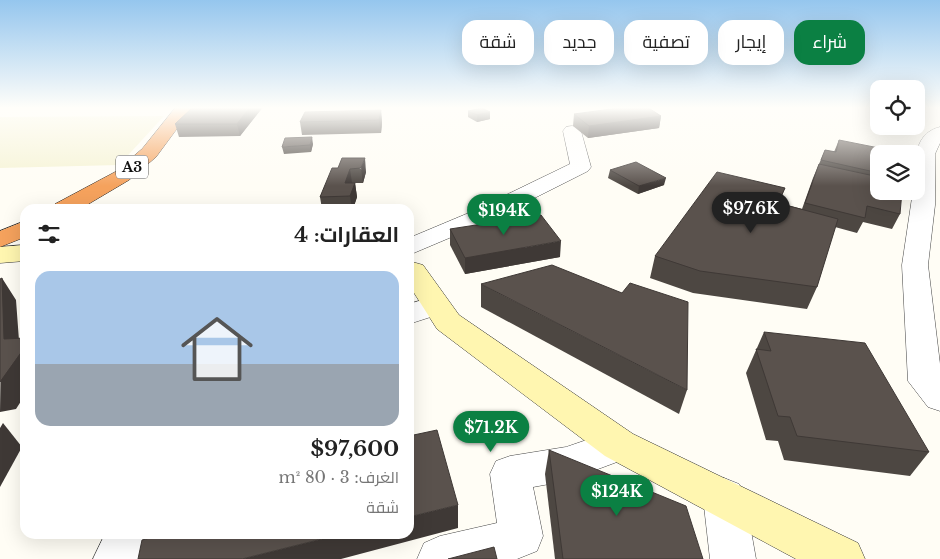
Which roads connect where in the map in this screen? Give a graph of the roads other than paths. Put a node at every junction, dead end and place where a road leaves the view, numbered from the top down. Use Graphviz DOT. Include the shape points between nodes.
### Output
graph roads {
  1 [pos="164,133"];
  2 [pos="573,133"];
  3 [pos="939,133"];
  4 [pos="72,204"];
  5 [pos="20,230"];
  6 [pos="0,240"];
  7 [pos="414,244"];
  8 [pos="20,253"];
  9 [pos="0,255"];
  10 [pos="414,284"];
  11 [pos="422,309"];
  12 [pos="940,397"];
  13 [pos="619,445"];
  14 [pos="724,497"];
  15 [pos="126,539"];
  16 [pos="116,559"];
  17 [pos="440,559"];
  18 [pos="733,559"];
  19 [pos="842,559"];
  1 -- 4 [label="highway, A3" via="149,153 122,176"];
  2 -- 7 [label="street" via="581,167 479,217"];
  3 -- 12 [label="street" via="927,146 925,154 924,205 915,265 925,381"];
  5 -- 6 [label="highway"];
  8 -- 9 [label="street"];
  10 -- 11 [label="street"];
  11 -- 13 [label="street" via="448,322"];
  13 -- 14 [label="street"];
  13 -- 17 [label="street" via="566,464 510,474 521,536"];
  14 -- 18 [label="street"];
  14 -- 19 [label="street"];
  15 -- 16 [label="street"];
}
